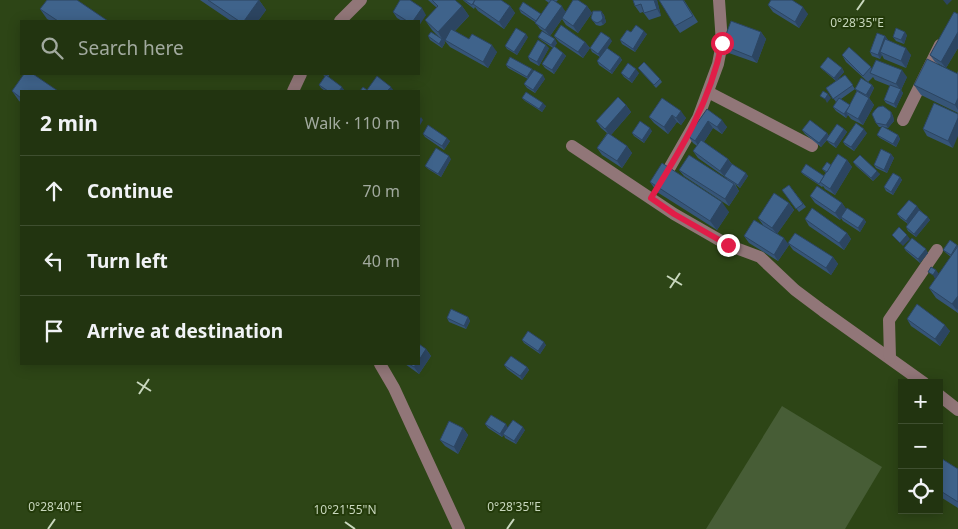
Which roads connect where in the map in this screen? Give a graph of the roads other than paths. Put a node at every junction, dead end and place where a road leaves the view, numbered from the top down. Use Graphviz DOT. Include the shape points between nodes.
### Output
graph roads {
  1 [pos="361,0"];
  2 [pos="719,0"];
  3 [pos="341,20"];
  4 [pos="944,36"];
  5 [pos="301,75"];
  6 [pos="293,90"];
  7 [pos="708,92"];
  8 [pos="903,120"];
  9 [pos="572,146"];
  10 [pos="812,146"];
  11 [pos="651,198"];
  12 [pos="936,250"];
  13 [pos="890,358"];
  14 [pos="381,365"];
  15 [pos="919,379"];
  16 [pos="943,398"];
  17 [pos="958,410"];
  18 [pos="460,529"];
  1 -- 3 [label="street"];
  2 -- 7 [label="street" via="722,43"];
  4 -- 8 [label="street"];
  5 -- 6 [label="street"];
  7 -- 10 [label="street"];
  7 -- 11 [label="street" via="698,118"];
  9 -- 11 [label="street"];
  11 -- 13 [label="street" via="728,245 760,257 795,290"];
  12 -- 13 [label="street" via="890,320"];
  13 -- 15 [label="street"];
  14 -- 18 [label="street"];
  16 -- 17 [label="street"];
}
